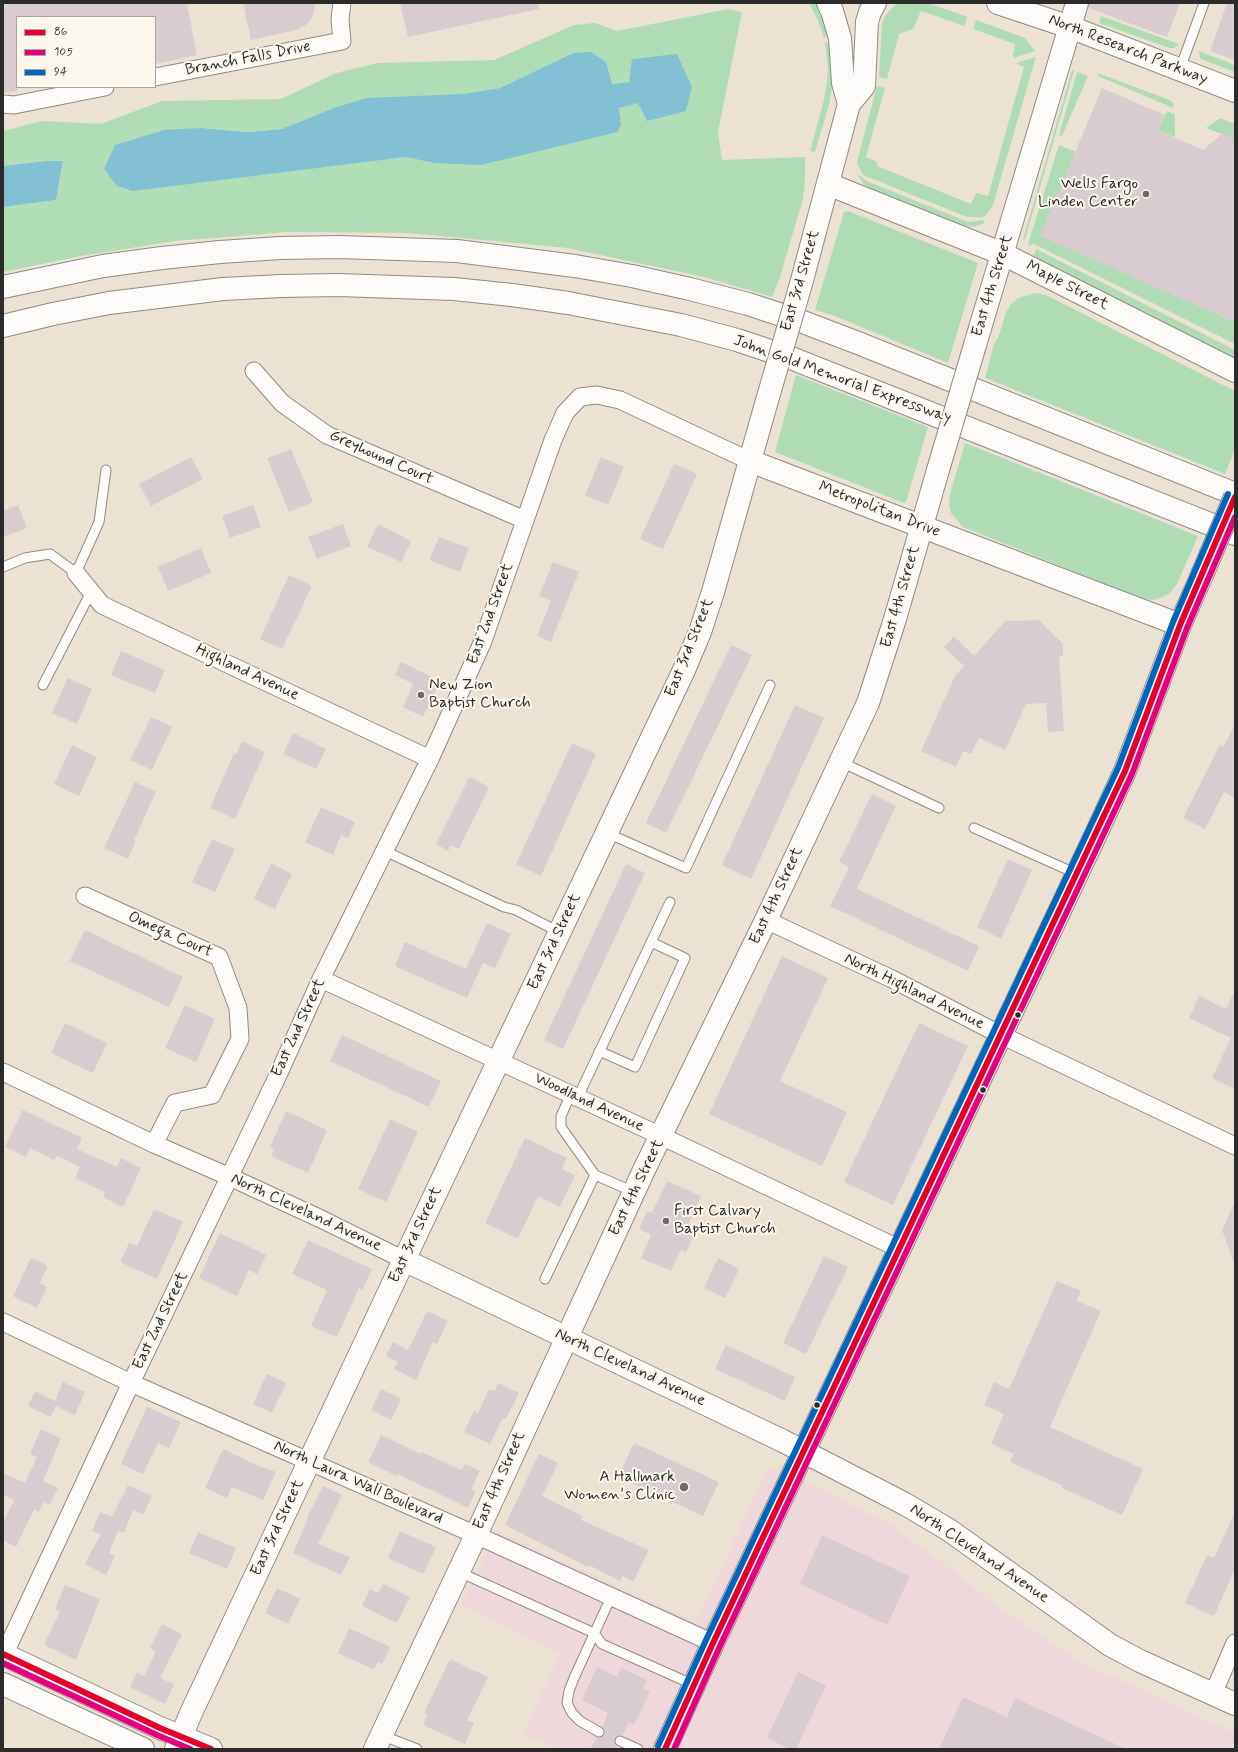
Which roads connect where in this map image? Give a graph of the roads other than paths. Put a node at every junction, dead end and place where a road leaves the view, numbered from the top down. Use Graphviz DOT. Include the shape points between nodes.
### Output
graph roads {
  1 [pos="342,3"];
  2 [pos="828,3"];
  3 [pos="875,3"];
  4 [pos="998,3"];
  5 [pos="1077,3"];
  6 [pos="1204,3"];
  7 [pos="1070,28"];
  8 [pos="1180,70"];
  9 [pos="156,77"];
  10 [pos="100,88"];
  11 [pos="1235,91"];
  12 [pos="3,104"];
  13 [pos="849,104"];
  14 [pos="828,184"];
  15 [pos="1003,254"];
  16 [pos="3,287"];
  17 [pos="3,326"];
  18 [pos="254,371"];
  19 [pos="1235,371"];
  20 [pos="580,397"];
  21 [pos="750,461"];
  22 [pos="106,470"];
  23 [pos="1235,494"];
  24 [pos="1235,497"];
  25 [pos="525,520"];
  26 [pos="921,526"];
  27 [pos="1235,534"];
  28 [pos="3,567"];
  29 [pos="76,573"];
  30 [pos="91,592"];
  31 [pos="1180,625"];
  32 [pos="43,685"];
  33 [pos="770,685"];
  34 [pos="430,759"];
  35 [pos="841,762"];
  36 [pos="939,808"];
  37 [pos="974,828"];
  38 [pos="606,833"];
  39 [pos="385,851"];
  40 [pos="1077,874"];
  41 [pos="85,896"];
  42 [pos="670,902"];
  43 [pos="766,920"];
  44 [pos="559,932"];
  45 [pos="651,942"];
  46 [pos="321,979"];
  47 [pos="1001,1035"];
  48 [pos="599,1051"];
  49 [pos="498,1061"];
  50 [pos="3,1072"];
  51 [pos="574,1096"];
  52 [pos="661,1136"];
  53 [pos="154,1144"];
  54 [pos="1235,1146"];
  55 [pos="595,1175"];
  56 [pos="230,1177"];
  57 [pos="634,1192"];
  58 [pos="900,1249"];
  59 [pos="404,1260"];
  60 [pos="545,1279"];
  61 [pos="3,1322"];
  62 [pos="566,1338"];
  63 [pos="131,1383"];
  64 [pos="804,1452"];
  65 [pos="309,1462"];
  66 [pos="476,1535"];
  67 [pos="458,1572"];
  68 [pos="611,1597"];
  69 [pos="594,1633"];
  70 [pos="713,1643"];
  71 [pos="1235,1643"];
  72 [pos="4,1655"];
  73 [pos="3,1684"];
  74 [pos="694,1685"];
  75 [pos="1213,1694"];
  76 [pos="1235,1704"];
  77 [pos="599,1732"];
  78 [pos="620,1741"];
  79 [pos="378,1742"];
  80 [pos="179,1743"];
  81 [pos="143,1749"];
  82 [pos="211,1749"];
  83 [pos="417,1749"];
  84 [pos="638,1749"];
  85 [pos="665,1749"];
  1 -- 9 [label="street, Branch Falls Drive" via="342,41"];
  2 -- 13 [label="main road" via="840,38 843,83"];
  3 -- 13 [label="main road, East 3rd Street" via="867,22 864,86"];
  4 -- 7 [label="main road, North Research Parkway"];
  5 -- 7 [label="main road, East 4th Street"];
  6 -- 8 [label="lane"];
  7 -- 8 [label="main road, North Research Parkway"];
  7 -- 15 [label="main road, East 4th Street"];
  8 -- 11 [label="main road, North Research Parkway"];
  10 -- 12 [label="street" via="14,105"];
  13 -- 14 [label="main road, East 3rd Street"];
  14 -- 15 [label="main road, Maple Street"];
  14 -- 21 [label="main road, East 3rd Street, bridge"];
  15 -- 19 [label="main road, Maple Street"];
  15 -- 26 [label="main road, East 4th Street, bridge"];
  16 -- 23 [label="main road" via="103,266 220,252 280,248 346,247 457,251 575,266 690,288 803,322"];
  17 -- 27 [label="main road, John Gold Memorial Expressway" via="124,301 223,289 281,286 338,285 447,289 568,303 681,325 791,358"];
  18 -- 25 [label="street, Greyhound Court" via="282,403 327,435"];
  20 -- 21 [label="street, Metropolitan Drive" via="597,395 620,400"];
  20 -- 25 [label="street, East 2nd Street" via="565,413"];
  21 -- 26 [label="main road, Metropolitan Drive"];
  21 -- 38 [label="main road, East 3rd Street" via="700,632"];
  22 -- 29 [label="lane" via="99,522"];
  24 -- 31 [label="main road, bridge"];
  25 -- 34 [label="street, East 2nd Street" via="484,641"];
  26 -- 31 [label="main road, Metropolitan Drive"];
  26 -- 35 [label="main road, East 4th Street" via="868,704"];
  28 -- 29 [label="lane" via="25,558 50,554"];
  29 -- 30 [label="street, Highland Avenue"];
  30 -- 32 [label="lane"];
  30 -- 34 [label="street, Highland Avenue" via="102,605"];
  31 -- 40 [label="main road" via="1125,771"];
  33 -- 38 [label="lane" via="686,868"];
  34 -- 39 [label="street, East 2nd Street"];
  35 -- 36 [label="lane"];
  35 -- 43 [label="main road, East 4th Street"];
  37 -- 40 [label="lane"];
  38 -- 44 [label="main road, East 3rd Street"];
  39 -- 44 [label="lane"];
  39 -- 46 [label="street, East 2nd Street"];
  40 -- 47 [label="main road"];
  41 -- 53 [label="street, Omega Court" via="218,957 238,1008 240,1039 212,1095 175,1103"];
  42 -- 45 [label="lane"];
  43 -- 47 [label="street, North Highland Avenue" via="892,979"];
  43 -- 52 [label="main road, East 4th Street"];
  44 -- 49 [label="main road, East 3rd Street"];
  45 -- 48 [label="lane"];
  45 -- 48 [label="lane" via="685,958 635,1067"];
  46 -- 49 [label="street, Woodland Avenue"];
  46 -- 56 [label="street, East 2nd Street"];
  47 -- 54 [label="street, North Highland Avenue"];
  47 -- 58 [label="main road"];
  48 -- 51 [label="lane"];
  49 -- 51 [label="street, Woodland Avenue"];
  49 -- 59 [label="main road, East 3rd Street"];
  50 -- 53 [label="street, North Cleveland Avenue"];
  51 -- 52 [label="street, Woodland Avenue"];
  51 -- 55 [label="lane" via="561,1116 561,1127"];
  52 -- 57 [label="main road, East 4th Street"];
  52 -- 58 [label="street, Woodland Avenue"];
  53 -- 56 [label="street, North Cleveland Avenue"];
  55 -- 57 [label="lane"];
  55 -- 60 [label="lane"];
  56 -- 59 [label="street, North Cleveland Avenue"];
  56 -- 63 [label="street, East 2nd Street"];
  57 -- 62 [label="main road, East 4th Street"];
  58 -- 64 [label="main road"];
  59 -- 62 [label="main road, North Cleveland Avenue"];
  59 -- 65 [label="main road, East 3rd Street"];
  61 -- 63 [label="street, North Laura Wall Boulevard"];
  62 -- 64 [label="main road, North Cleveland Avenue"];
  62 -- 66 [label="main road, East 4th Street"];
  63 -- 65 [label="street, North Laura Wall Boulevard"];
  63 -- 72 [label="street, East 2nd Street"];
  64 -- 70 [label="main road"];
  64 -- 75 [label="main road, North Cleveland Avenue" via="905,1504 949,1530 1110,1645"];
  65 -- 66 [label="street, North Laura Wall Boulevard"];
  65 -- 80 [label="main road, East 3rd Street"];
  66 -- 67 [label="main road, East 4th Street"];
  66 -- 68 [label="street, North Laura Wall Boulevard"];
  67 -- 69 [label="lane"];
  67 -- 79 [label="main road, East 4th Street"];
  68 -- 69 [label="lane"];
  68 -- 70 [label="street, North Laura Wall Boulevard"];
  69 -- 74 [label="lane" via="602,1644"];
  69 -- 77 [label="lane" via="569,1691 567,1703 576,1717"];
  70 -- 74 [label="main road"];
  71 -- 75 [label="street"];
  72 -- 80 [label="main road"];
  73 -- 81 [label="main road"];
  74 -- 85 [label="main road"];
  75 -- 76 [label="main road, North Cleveland Avenue"];
  78 -- 84 [label="lane"];
  79 -- 83 [label="lane"];
  80 -- 82 [label="main road"];
}
